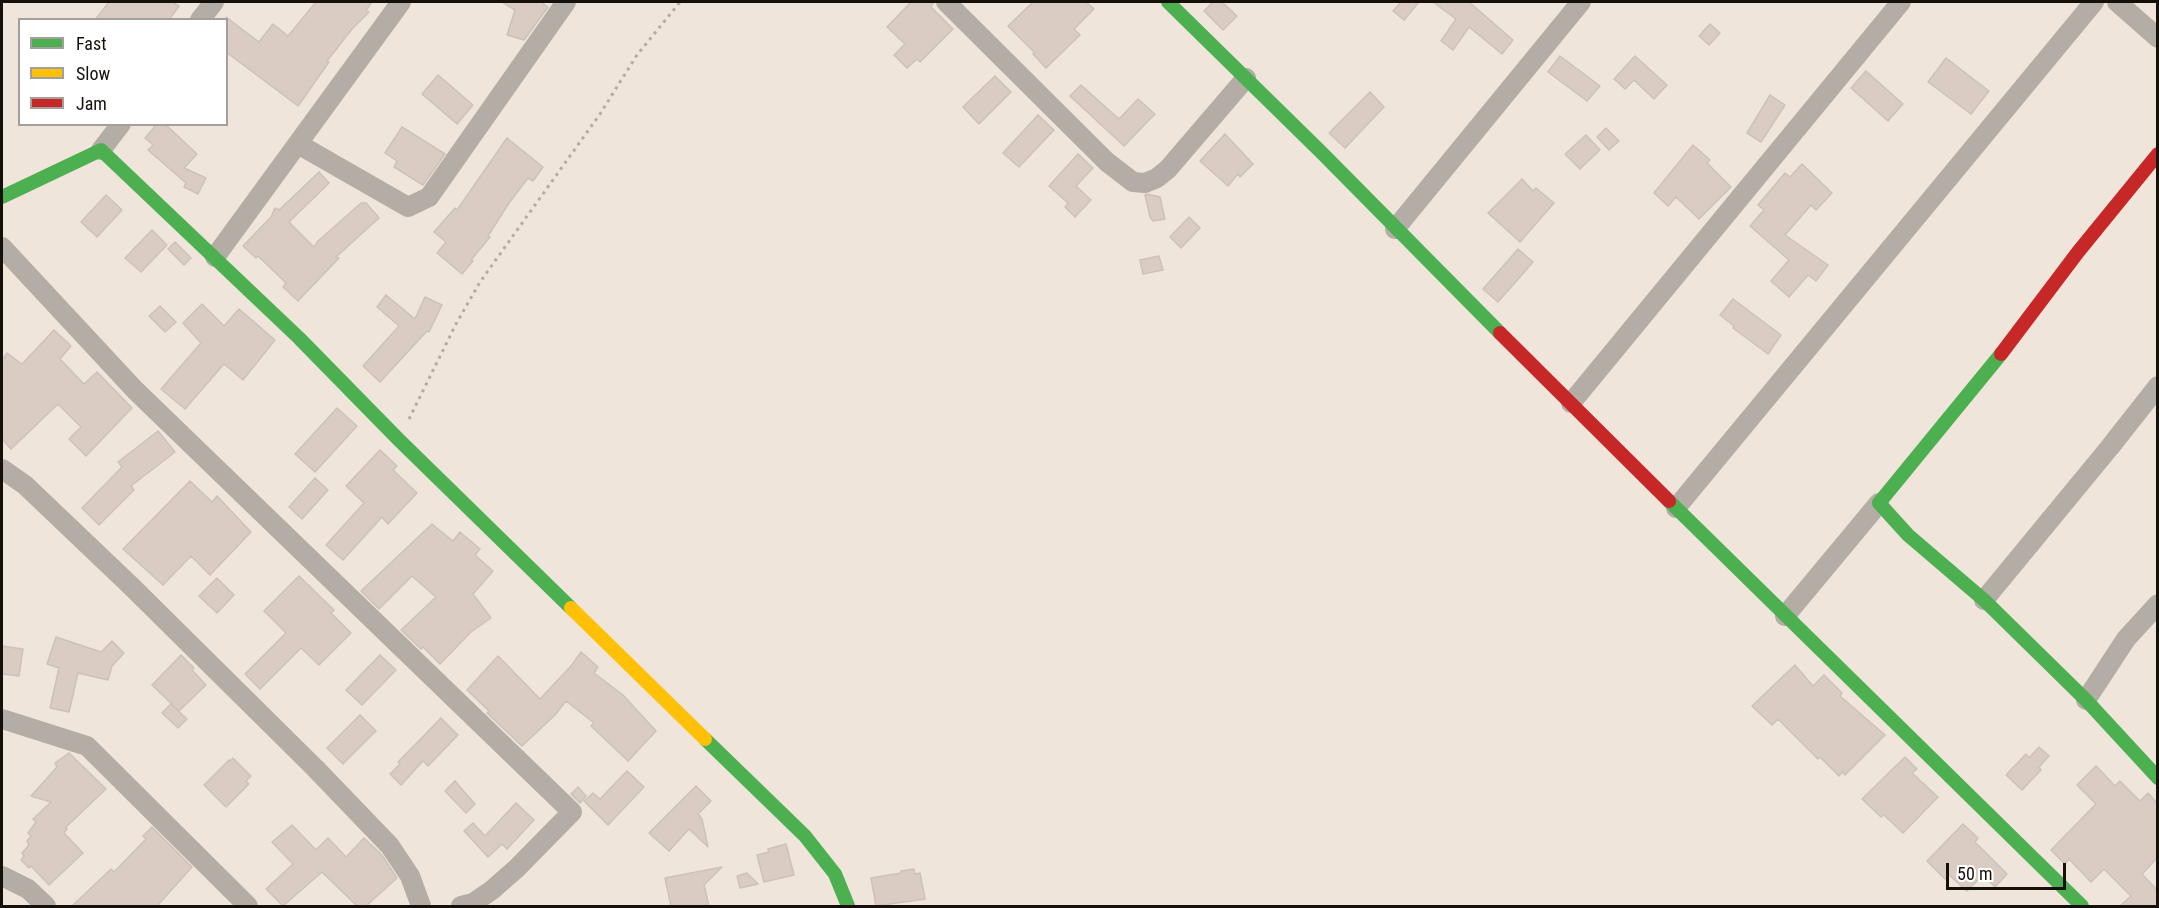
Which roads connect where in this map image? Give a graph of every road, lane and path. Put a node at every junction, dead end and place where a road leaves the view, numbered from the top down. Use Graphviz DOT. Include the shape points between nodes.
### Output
graph roads {
  1 [pos="214,2"];
  2 [pos="401,2"];
  3 [pos="566,2"];
  4 [pos="680,2"];
  5 [pos="946,2"];
  6 [pos="1168,2"];
  7 [pos="1581,2"];
  8 [pos="1901,2"];
  9 [pos="2094,2"];
  10 [pos="2117,2"];
  11 [pos="202,18"];
  12 [pos="2157,38"];
  13 [pos="1246,78"];
  14 [pos="119,126"];
  15 [pos="298,144"];
  16 [pos="101,150"];
  17 [pos="2157,154"];
  18 [pos="2,197"];
  19 [pos="1395,229"];
  20 [pos="2,247"];
  21 [pos="215,257"];
  22 [pos="2157,386"];
  23 [pos="1571,403"];
  24 [pos="398,440"];
  25 [pos="2,469"];
  26 [pos="1879,503"];
  27 [pos="1676,508"];
  28 [pos="1984,600"];
  29 [pos="2157,604"];
  30 [pos="1785,616"];
  31 [pos="2086,700"];
  32 [pos="2,719"];
  33 [pos="2157,778"];
  34 [pos="2,876"];
  35 [pos="46,906"];
  36 [pos="248,906"];
  37 [pos="421,906"];
  38 [pos="461,906"];
  39 [pos="848,906"];
  40 [pos="2082,906"];
  1 -- 11 [label="street"];
  2 -- 15 [label="street"];
  3 -- 15 [label="street" via="429,197 408,207"];
  4 -- 24 [label="path" via="637,55 600,114 480,282"];
  5 -- 13 [label="street" via="1107,162 1133,182 1145,183 1168,169"];
  6 -- 13 [label="street"];
  7 -- 19 [label="street"];
  8 -- 23 [label="street"];
  9 -- 27 [label="street"];
  10 -- 12 [label="street"];
  13 -- 19 [label="street"];
  14 -- 16 [label="street"];
  15 -- 21 [label="street"];
  16 -- 18 [label="street"];
  16 -- 21 [label="street"];
  17 -- 26 [label="street"];
  19 -- 23 [label="street"];
  20 -- 38 [label="street" via="135,390 572,812 492,890"];
  21 -- 24 [label="street"];
  22 -- 28 [label="street"];
  23 -- 27 [label="street"];
  24 -- 39 [label="street" via="805,836 835,874"];
  25 -- 37 [label="street" via="25,485 131,586 315,768 401,860"];
  26 -- 28 [label="street" via="1908,535"];
  26 -- 30 [label="street"];
  27 -- 30 [label="street"];
  28 -- 31 [label="street"];
  29 -- 31 [label="street" via="2126,639"];
  30 -- 40 [label="street"];
  31 -- 33 [label="street"];
  32 -- 36 [label="street" via="87,746"];
  34 -- 35 [label="street" via="28,889"];
}
